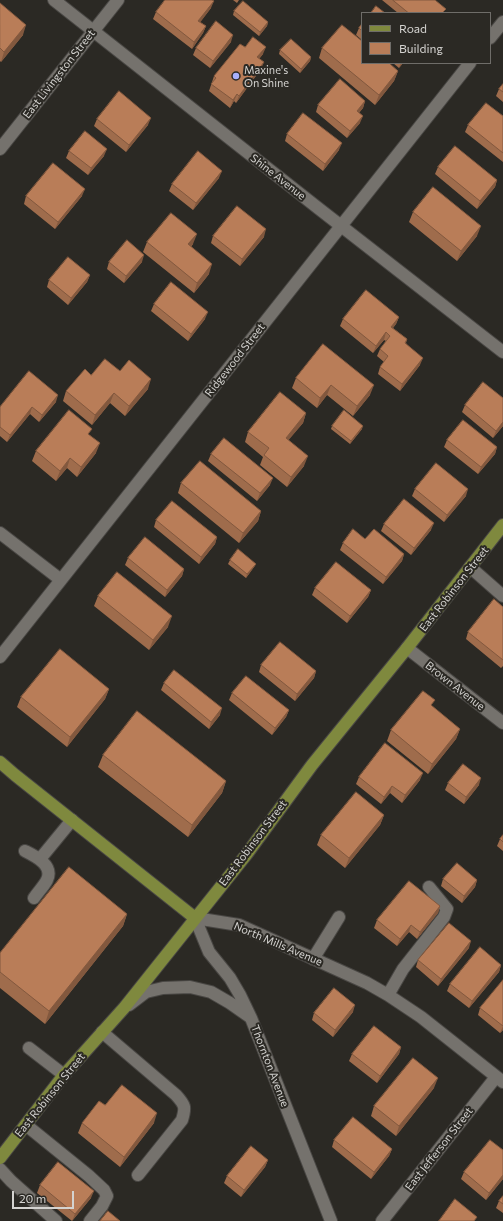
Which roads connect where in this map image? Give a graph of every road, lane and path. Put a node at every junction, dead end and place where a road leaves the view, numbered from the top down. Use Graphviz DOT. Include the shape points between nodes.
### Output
graph roads {
  1 [pos="54,0"];
  2 [pos="118,0"];
  3 [pos="503,22"];
  4 [pos="94,31"];
  5 [pos="491,37"];
  6 [pos="469,64"];
  7 [pos="0,149"];
  8 [pos="341,225"];
  9 [pos="503,352"];
  10 [pos="503,525"];
  11 [pos="0,533"];
  12 [pos="470,567"];
  13 [pos="61,580"];
  14 [pos="503,596"];
  15 [pos="407,648"];
  16 [pos="0,658"];
  17 [pos="501,717"];
  18 [pos="0,762"];
  19 [pos="72,820"];
  20 [pos="25,851"];
  21 [pos="40,859"];
  22 [pos="430,887"];
  23 [pos="34,898"];
  24 [pos="196,918"];
  25 [pos="339,918"];
  26 [pos="313,959"];
  27 [pos="388,995"];
  28 [pos="124,1008"];
  29 [pos="251,1018"];
  30 [pos="102,1032"];
  31 [pos="29,1048"];
  32 [pos="64,1076"];
  33 [pos="499,1079"];
  34 [pos="26,1125"];
  35 [pos="0,1158"];
  36 [pos="0,1169"];
  37 [pos="138,1175"];
  38 [pos="56,1221"];
  39 [pos="90,1221"];
  40 [pos="331,1221"];
  41 [pos="382,1221"];
  1 -- 4 [label="street, Shine Avenue"];
  2 -- 4 [label="street, East Livingston Street"];
  3 -- 5 [label="street"];
  4 -- 7 [label="street, East Livingston Street"];
  4 -- 8 [label="street, Shine Avenue"];
  6 -- 8 [label="street, Ridgewood Street"];
  8 -- 9 [label="street, Shine Avenue"];
  8 -- 13 [label="street, Ridgewood Street"];
  10 -- 12 [label="main road, East Robinson Street"];
  11 -- 13 [label="street"];
  12 -- 14 [label="street"];
  12 -- 15 [label="main road, East Robinson Street"];
  13 -- 16 [label="street, Ridgewood Street"];
  15 -- 17 [label="street, Brown Avenue"];
  15 -- 24 [label="main road, East Robinson Street" via="312,765"];
  18 -- 19 [label="main road, North Mills Avenue"];
  19 -- 21 [label="street"];
  19 -- 24 [label="main road, North Mills Avenue"];
  20 -- 21 [label="street"];
  21 -- 23 [label="street" via="48,868 48,879"];
  22 -- 27 [label="street" via="447,909 444,917 403,969"];
  24 -- 26 [label="street, North Mills Avenue" via="239,925"];
  24 -- 28 [label="main road, East Robinson Street"];
  24 -- 29 [label="street, Thornton Avenue" via="209,952 230,978"];
  25 -- 26 [label="street"];
  26 -- 27 [label="street, North Mills Avenue"];
  27 -- 33 [label="street, North Mills Avenue" via="421,1017"];
  28 -- 29 [label="street" via="146,992 163,988 190,987 211,992"];
  28 -- 30 [label="main road, East Robinson Street"];
  29 -- 40 [label="street, Thornton Avenue"];
  30 -- 32 [label="main road, East Robinson Street"];
  30 -- 37 [label="street" via="176,1095 185,1110 182,1120"];
  31 -- 32 [label="street"];
  32 -- 34 [label="main road, East Robinson Street"];
  33 -- 41 [label="street, East Jefferson Street"];
  34 -- 35 [label="main road, East Robinson Street"];
  34 -- 39 [label="street" via="104,1190 107,1196"];
  36 -- 38 [label="street"];
}
